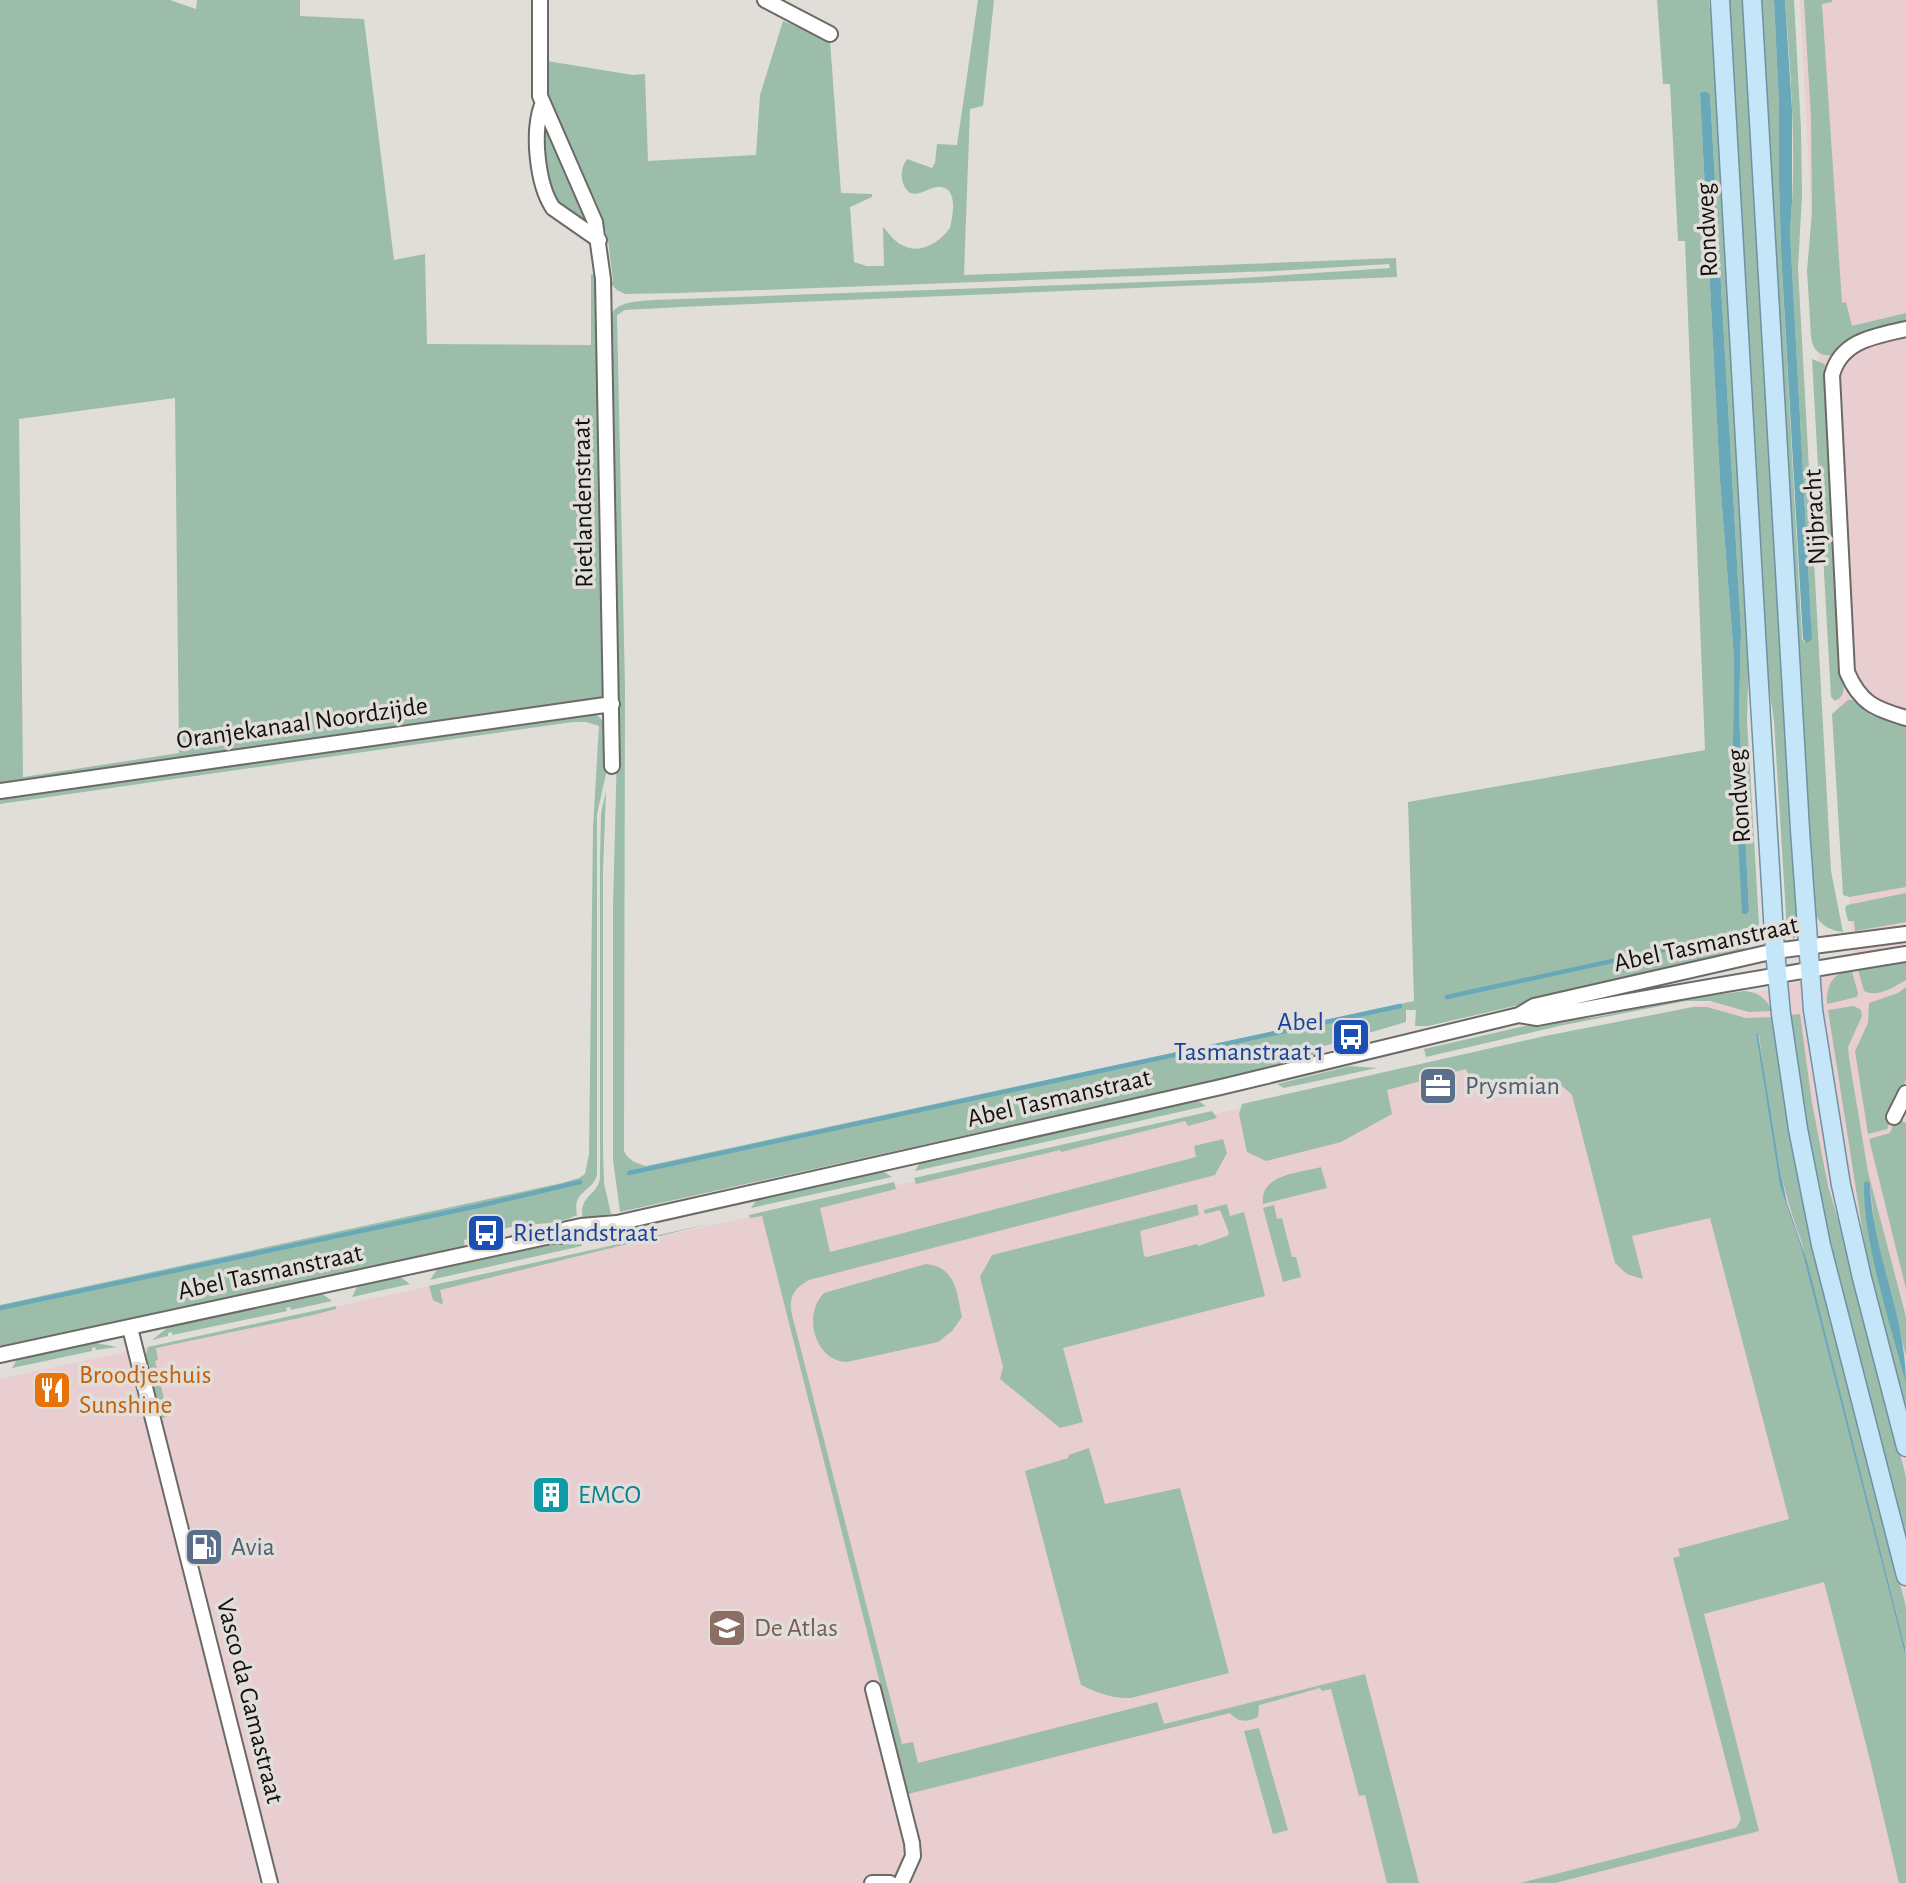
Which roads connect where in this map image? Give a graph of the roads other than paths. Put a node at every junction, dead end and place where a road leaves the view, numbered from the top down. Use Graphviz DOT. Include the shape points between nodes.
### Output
graph roads {
  1 [pos="540,0"];
  2 [pos="765,0"];
  3 [pos="1720,0"];
  4 [pos="1752,0"];
  5 [pos="830,33"];
  6 [pos="542,105"];
  7 [pos="599,240"];
  8 [pos="1906,329"];
  9 [pos="612,704"];
  10 [pos="1906,718"];
  11 [pos="612,766"];
  12 [pos="0,791"];
  13 [pos="1906,934"];
  14 [pos="1807,947"];
  15 [pos="1775,951"];
  16 [pos="1906,954"];
  17 [pos="1809,970"];
  18 [pos="1777,975"];
  19 [pos="1519,1016"];
  20 [pos="1906,1093"];
  21 [pos="1894,1117"];
  22 [pos="130,1328"];
  23 [pos="0,1355"];
  24 [pos="1906,1447"];
  25 [pos="1906,1576"];
  26 [pos="873,1689"];
  27 [pos="270,1883"];
  28 [pos="872,1883"];
  29 [pos="890,1883"];
  30 [pos="901,1883"];
  1 -- 6 [label="street, Rietlandenstraat"];
  2 -- 5 [label="street"];
  3 -- 15 [label="main road, Rondweg"];
  4 -- 14 [label="main road"];
  6 -- 7 [label="street, Rietlandenstraat" via="586,198"];
  6 -- 7 [label="street, Rietlandenstraat" via="537,144 548,200"];
  7 -- 9 [label="street, Rietlandenstraat"];
  8 -- 10 [label="street, Nijbracht" via="1856,343 1841,354 1832,374 1847,672 1866,702"];
  9 -- 11 [label="street, Rietlandenstraat"];
  9 -- 12 [label="street, Oranjekanaal Noordzijde"];
  13 -- 14 [label="street, Abel Tasmanstraat"];
  14 -- 15 [label="street, Abel Tasmanstraat"];
  14 -- 17 [label="main road"];
  15 -- 18 [label="main road, Rondweg"];
  15 -- 19 [label="street, Abel Tasmanstraat" via="1534,1006"];
  16 -- 17 [label="street, Abel Tasmanstraat"];
  17 -- 18 [label="street, Abel Tasmanstraat"];
  17 -- 24 [label="main road" via="1841,1185"];
  18 -- 19 [label="street, Abel Tasmanstraat" via="1537,1018"];
  18 -- 25 [label="main road, Rondweg" via="1813,1207"];
  19 -- 22 [label="street, Abel Tasmanstraat" via="1221,1087"];
  20 -- 21 [label="street"];
  22 -- 23 [label="street, Abel Tasmanstraat"];
  22 -- 27 [label="street, Vasco da Gamastraat"];
  26 -- 30 [label="street" via="912,1843 913,1856"];
  28 -- 29 [label="street"];
}
